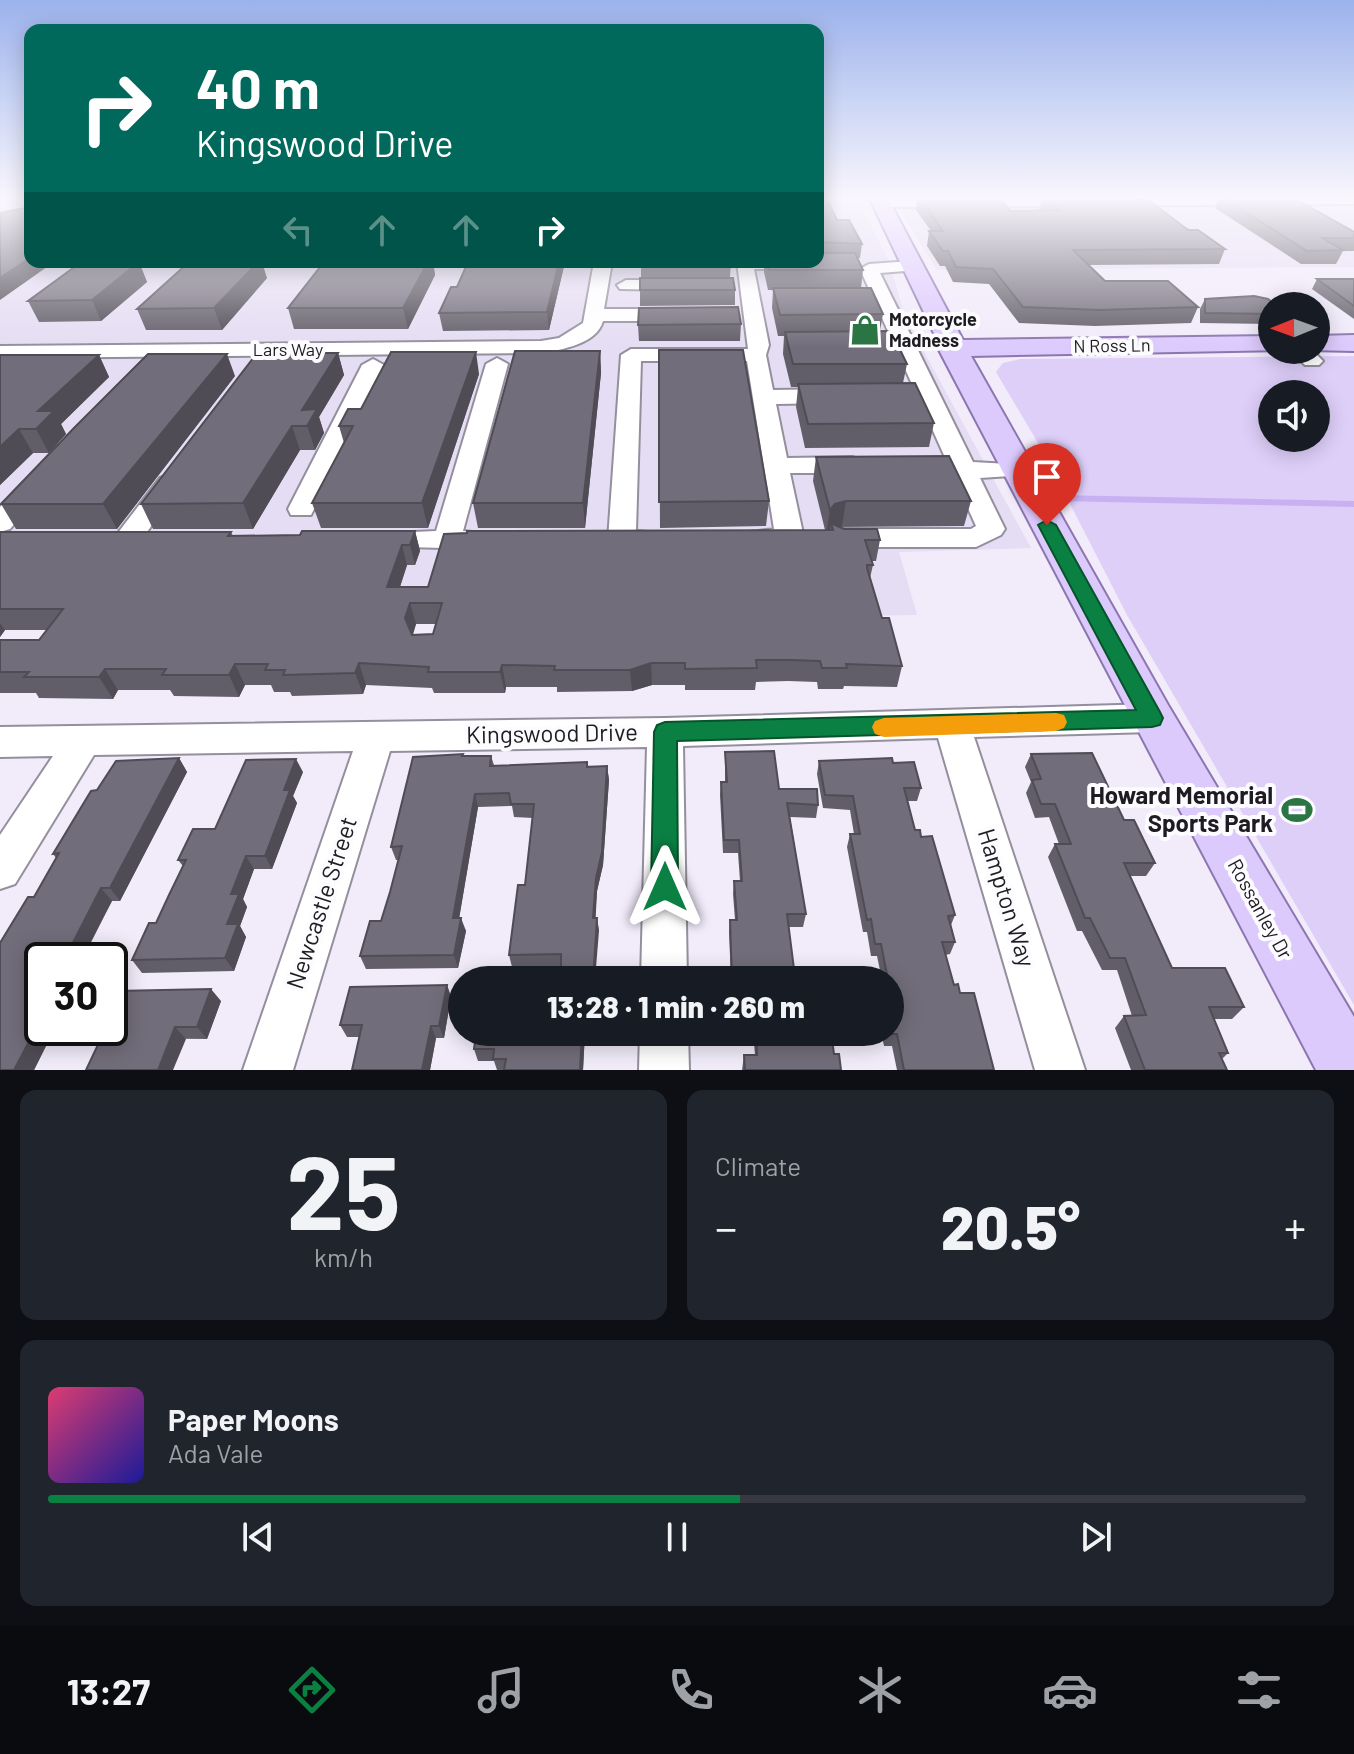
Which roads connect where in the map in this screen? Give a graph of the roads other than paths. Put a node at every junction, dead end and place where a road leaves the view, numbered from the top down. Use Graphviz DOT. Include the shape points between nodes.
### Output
graph roads {
  1 [pos="902,247"];
  2 [pos="912,266"];
  3 [pos="602,268"];
  4 [pos="627,268"];
  5 [pos="742,268"];
  6 [pos="626,285"];
  7 [pos="702,285"];
  8 [pos="594,315"];
  9 [pos="696,315"];
  10 [pos="574,338"];
  11 [pos="616,343"];
  12 [pos="1354,343"];
  13 [pos="875,344"];
  14 [pos="904,344"];
  15 [pos="1258,344"];
  16 [pos="763,348"];
  17 [pos="951,348"];
  18 [pos="1330,348"];
  19 [pos="126,351"];
  20 [pos="0,352"];
  21 [pos="61,352"];
  22 [pos="473,356"];
  23 [pos="558,358"];
  24 [pos="359,360"];
  25 [pos="497,364"];
  26 [pos="243,365"];
  27 [pos="42,367"];
  28 [pos="110,367"];
  29 [pos="0,368"];
  30 [pos="853,396"];
  31 [pos="898,396"];
  32 [pos="928,396"];
  33 [pos="763,397"];
  34 [pos="930,463"];
  35 [pos="884,464"];
  36 [pos="183,466"];
  37 [pos="776,466"];
  38 [pos="962,466"];
  39 [pos="53,467"];
  40 [pos="1017,470"];
  41 [pos="301,509"];
  42 [pos="5,535"];
  43 [pos="729,538"];
  44 [pos="842,538"];
  45 [pos="683,539"];
  46 [pos="95,540"];
  47 [pos="127,540"];
  48 [pos="157,540"];
  49 [pos="355,540"];
  50 [pos="447,540"];
  51 [pos="510,540"];
  52 [pos="590,540"];
  53 [pos="622,540"];
  54 [pos="1152,718"];
  55 [pos="952,726"];
  56 [pos="665,732"];
  57 [pos="376,737"];
  58 [pos="84,740"];
  59 [pos="0,742"];
  60 [pos="0,870"];
  61 [pos="664,966"];
  62 [pos="664,1046"];
  63 [pos="268,1070"];
  64 [pos="664,1070"];
  65 [pos="1060,1070"];
  66 [pos="1350,1070"];
  1 -- 2 [label="main road, Rossanley Dr"];
  2 -- 14 [label="street" via="863,266"];
  2 -- 17 [label="main road, Rossanley Dr"];
  3 -- 8 [label="street"];
  4 -- 6 [label="street"];
  5 -- 16 [label="street"];
  6 -- 7 [label="street"];
  6 -- 11 [label="street"];
  8 -- 10 [label="street" via="588,331"];
  8 -- 11 [label="street"];
  9 -- 11 [label="street"];
  10 -- 11 [label="street"];
  10 -- 23 [label="street"];
  11 -- 16 [label="street"];
  11 -- 53 [label="street"];
  12 -- 18 [label="main road"];
  13 -- 14 [label="street"];
  14 -- 32 [label="street"];
  15 -- 17 [label="main road, N Ross Ln"];
  16 -- 33 [label="street"];
  17 -- 40 [label="main road, Rossanley Dr"];
  19 -- 21 [label="street, Lars Way"];
  19 -- 26 [label="street, Lars Way"];
  19 -- 28 [label="street"];
  20 -- 21 [label="street, Lars Way"];
  21 -- 27 [label="street"];
  22 -- 23 [label="street"];
  22 -- 24 [label="street"];
  22 -- 25 [label="street"];
  23 -- 25 [label="street"];
  24 -- 26 [label="street" via="299,358"];
  24 -- 41 [label="street"];
  25 -- 50 [label="street"];
  26 -- 28 [label="street" via="143,372"];
  27 -- 28 [label="street"];
  27 -- 29 [label="street"];
  30 -- 33 [label="street"];
  31 -- 32 [label="street"];
  32 -- 38 [label="street"];
  33 -- 37 [label="street"];
  34 -- 38 [label="street"];
  35 -- 37 [label="street"];
  36 -- 47 [label="street"];
  37 -- 43 [label="street" via="790,538"];
  38 -- 40 [label="street"];
  38 -- 44 [label="street" via="991,529 976,538"];
  39 -- 42 [label="street"];
  40 -- 54 [label="main road, Rossanley Dr"];
  45 -- 53 [label="street"];
  46 -- 47 [label="street"];
  47 -- 48 [label="street"];
  49 -- 50 [label="street"];
  50 -- 51 [label="street"];
  52 -- 53 [label="street"];
  54 -- 55 [label="street, Kingswood Drive"];
  54 -- 66 [label="main road, Rossanley Dr"];
  55 -- 56 [label="street, Kingswood Drive"];
  55 -- 65 [label="street, Hampton Way"];
  56 -- 57 [label="street, Kingswood Drive"];
  56 -- 61 [label="street"];
  57 -- 58 [label="street, Kingswood Drive"];
  57 -- 63 [label="street, Newcastle Street"];
  58 -- 59 [label="street, Kingswood Drive"];
  58 -- 60 [label="street"];
  62 -- 64 [label="street"];
}
